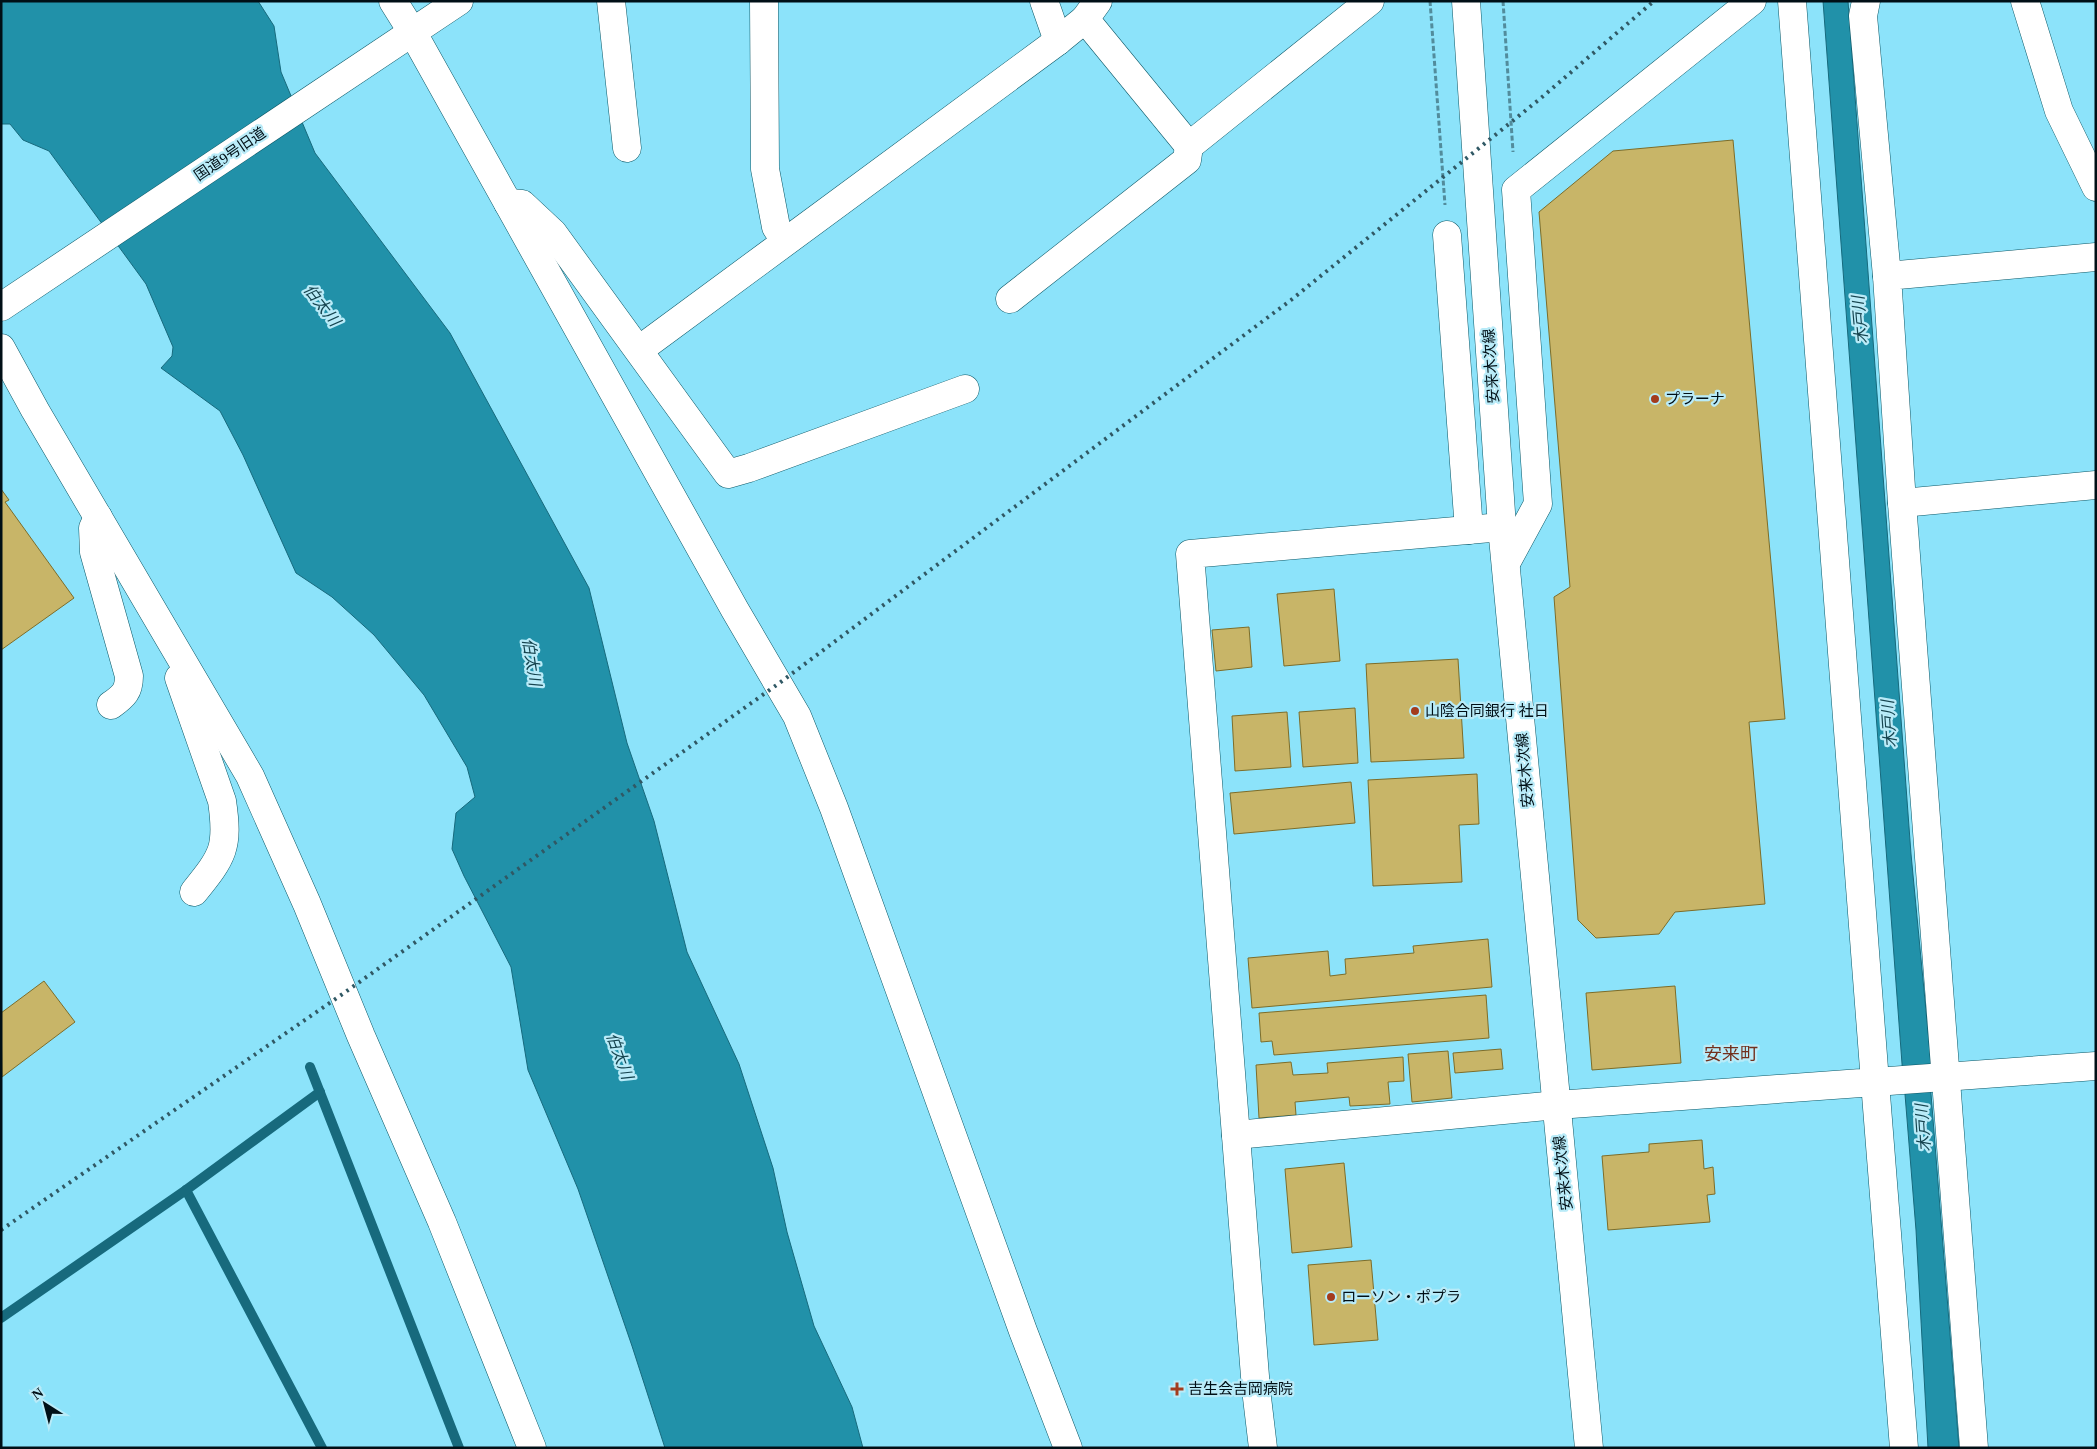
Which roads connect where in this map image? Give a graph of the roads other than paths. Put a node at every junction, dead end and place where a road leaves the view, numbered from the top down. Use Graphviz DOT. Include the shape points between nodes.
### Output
graph roads {
  1 [pos="393,1"];
  2 [pos="459,1"];
  3 [pos="611,1"];
  4 [pos="764,1"];
  5 [pos="1044,1"];
  6 [pos="1370,1"];
  7 [pos="1466,1"];
  8 [pos="1752,1"];
  9 [pos="1792,1"];
  10 [pos="1866,1"];
  11 [pos="2025,1"];
  12 [pos="1092,10"];
  13 [pos="413,33"];
  14 [pos="1058,42"];
  15 [pos="1189,146"];
  16 [pos="627,148"];
  17 [pos="2096,187"];
  18 [pos="508,203"];
  19 [pos="1447,235"];
  20 [pos="786,241"];
  21 [pos="2096,257"];
  22 [pos="1887,276"];
  23 [pos="1010,299"];
  24 [pos="3,305"];
  25 [pos="1,348"];
  26 [pos="639,350"];
  27 [pos="965,389"];
  28 [pos="2096,485"];
  29 [pos="1902,503"];
  30 [pos="98,517"];
  31 [pos="1502,527"];
  32 [pos="1469,530"];
  33 [pos="1506,563"];
  34 [pos="144,593"];
  35 [pos="111,705"];
  36 [pos="194,892"];
  37 [pos="2096,1066"];
  38 [pos="1941,1077"];
  39 [pos="1875,1082"];
  40 [pos="1557,1105"];
  41 [pos="1236,1135"];
  42 [pos="532,1448"];
  43 [pos="1068,1448"];
  44 [pos="1263,1448"];
  45 [pos="1590,1448"];
  46 [pos="1904,1448"];
  47 [pos="1974,1448"];
  1 -- 13 [label="street"];
  2 -- 13 [label="street, 国道9号旧道"];
  3 -- 16 [label="street"];
  4 -- 20 [label="street" via="765,170 776,227"];
  5 -- 14 [label="street"];
  6 -- 15 [label="street"];
  7 -- 31 [label="street, 安来木次線"];
  8 -- 33 [label="street" via="1516,190 1538,504"];
  9 -- 39 [label="street"];
  10 -- 22 [label="street" via="1863,16"];
  11 -- 17 [label="street" via="2059,112"];
  12 -- 14 [label="street"];
  12 -- 15 [label="street"];
  13 -- 18 [label="street"];
  13 -- 24 [label="street, 国道9号旧道"];
  14 -- 20 [label="street"];
  15 -- 23 [label="street" via="1187,160"];
  18 -- 26 [label="street" via="522,204 554,233"];
  18 -- 43 [label="street" via="797,716 834,808 1022,1331"];
  19 -- 32 [label="street"];
  20 -- 26 [label="street"];
  21 -- 22 [label="street"];
  22 -- 29 [label="street"];
  25 -- 30 [label="street"];
  26 -- 27 [label="street" via="728,474"];
  28 -- 29 [label="street"];
  29 -- 38 [label="street"];
  30 -- 34 [label="street"];
  30 -- 35 [label="street" via="93,528 94,552 129,676 129,687"];
  31 -- 32 [label="street"];
  31 -- 33 [label="street, 安来木次線"];
  32 -- 41 [label="street" via="1190,554"];
  33 -- 40 [label="street, 安来木次線"];
  34 -- 36 [label="street" via="222,801 225,836 222,853"];
  34 -- 42 [label="street" via="250,776 442,1222"];
  37 -- 38 [label="street"];
  38 -- 39 [label="street"];
  38 -- 47 [label="street"];
  39 -- 40 [label="street"];
  39 -- 46 [label="street"];
  40 -- 41 [label="street"];
  40 -- 45 [label="street, 安来木次線"];
  41 -- 44 [label="street"];
}
